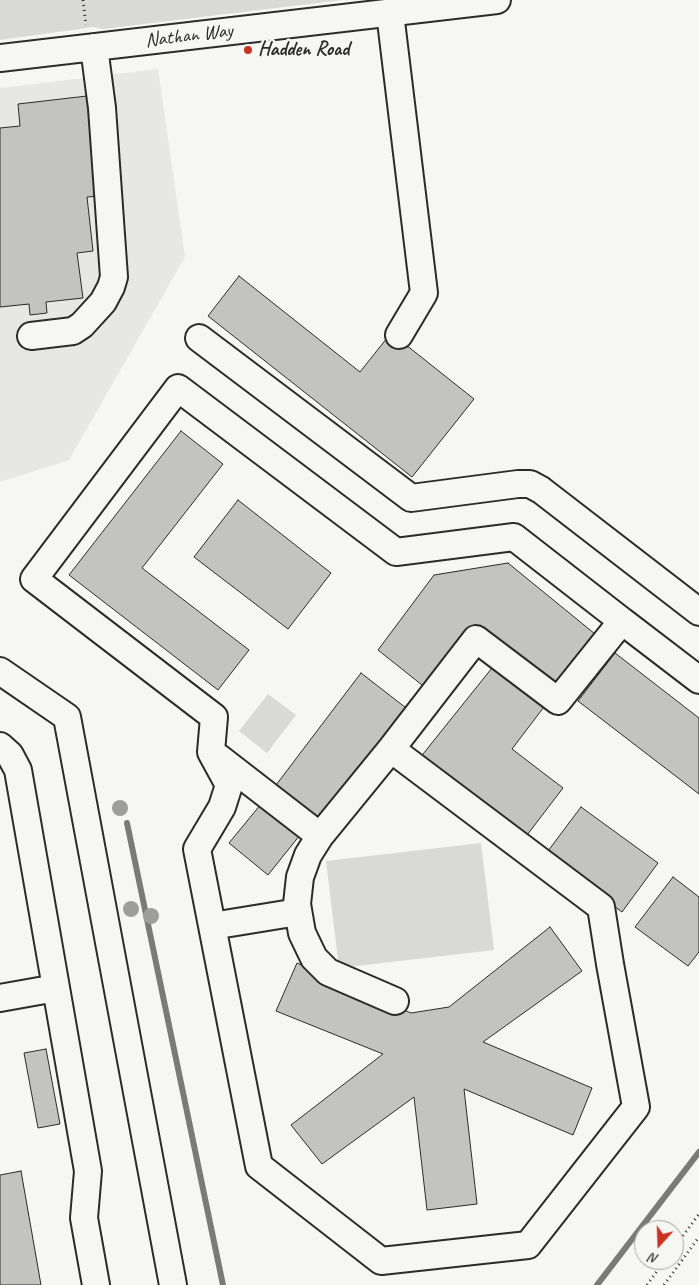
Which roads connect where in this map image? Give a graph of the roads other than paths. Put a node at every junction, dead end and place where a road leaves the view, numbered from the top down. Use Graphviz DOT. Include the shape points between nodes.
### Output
graph roads {
  1 [pos="497,0"];
  2 [pos="390,13"];
  3 [pos="94,47"];
  4 [pos="0,58"];
  5 [pos="399,335"];
  6 [pos="31,336"];
  7 [pos="199,338"];
  8 [pos="699,612"];
  9 [pos="622,621"];
  10 [pos="0,671"];
  11 [pos="699,680"];
  12 [pos="0,746"];
  13 [pos="391,749"];
  14 [pos="211,752"];
  15 [pos="320,836"];
  16 [pos="298,912"];
  17 [pos="212,926"];
  18 [pos="56,988"];
  19 [pos="0,998"];
  20 [pos="395,1001"];
  21 [pos="96,1285"];
  22 [pos="173,1285"];
  1 -- 2 [label="street, Nathan Way"];
  2 -- 3 [label="street, Nathan Way"];
  2 -- 5 [label="street" via="424,293"];
  3 -- 4 [label="street, Nathan Way"];
  3 -- 6 [label="street" via="102,108 114,277 103,302 82,325 72,331"];
  7 -- 8 [label="street" via="410,498 530,484"];
  9 -- 11 [label="street"];
  9 -- 13 [label="street" via="558,701 476,640"];
  9 -- 14 [label="street" via="514,537 396,552 178,388 34,579 214,718"];
  10 -- 22 [label="street" via="67,718"];
  12 -- 18 [label="street" via="10,755 18,770"];
  13 -- 15 [label="street"];
  13 -- 17 [label="street" via="601,907 636,1107 528,1244 381,1261 260,1166"];
  14 -- 15 [label="street"];
  14 -- 17 [label="street" via="229,785 222,807 197,849"];
  15 -- 16 [label="street" via="300,877"];
  16 -- 17 [label="street"];
  16 -- 20 [label="street" via="302,933 314,958 328,972"];
  18 -- 19 [label="street"];
  18 -- 21 [label="street" via="88,1171 84,1218"];
}
